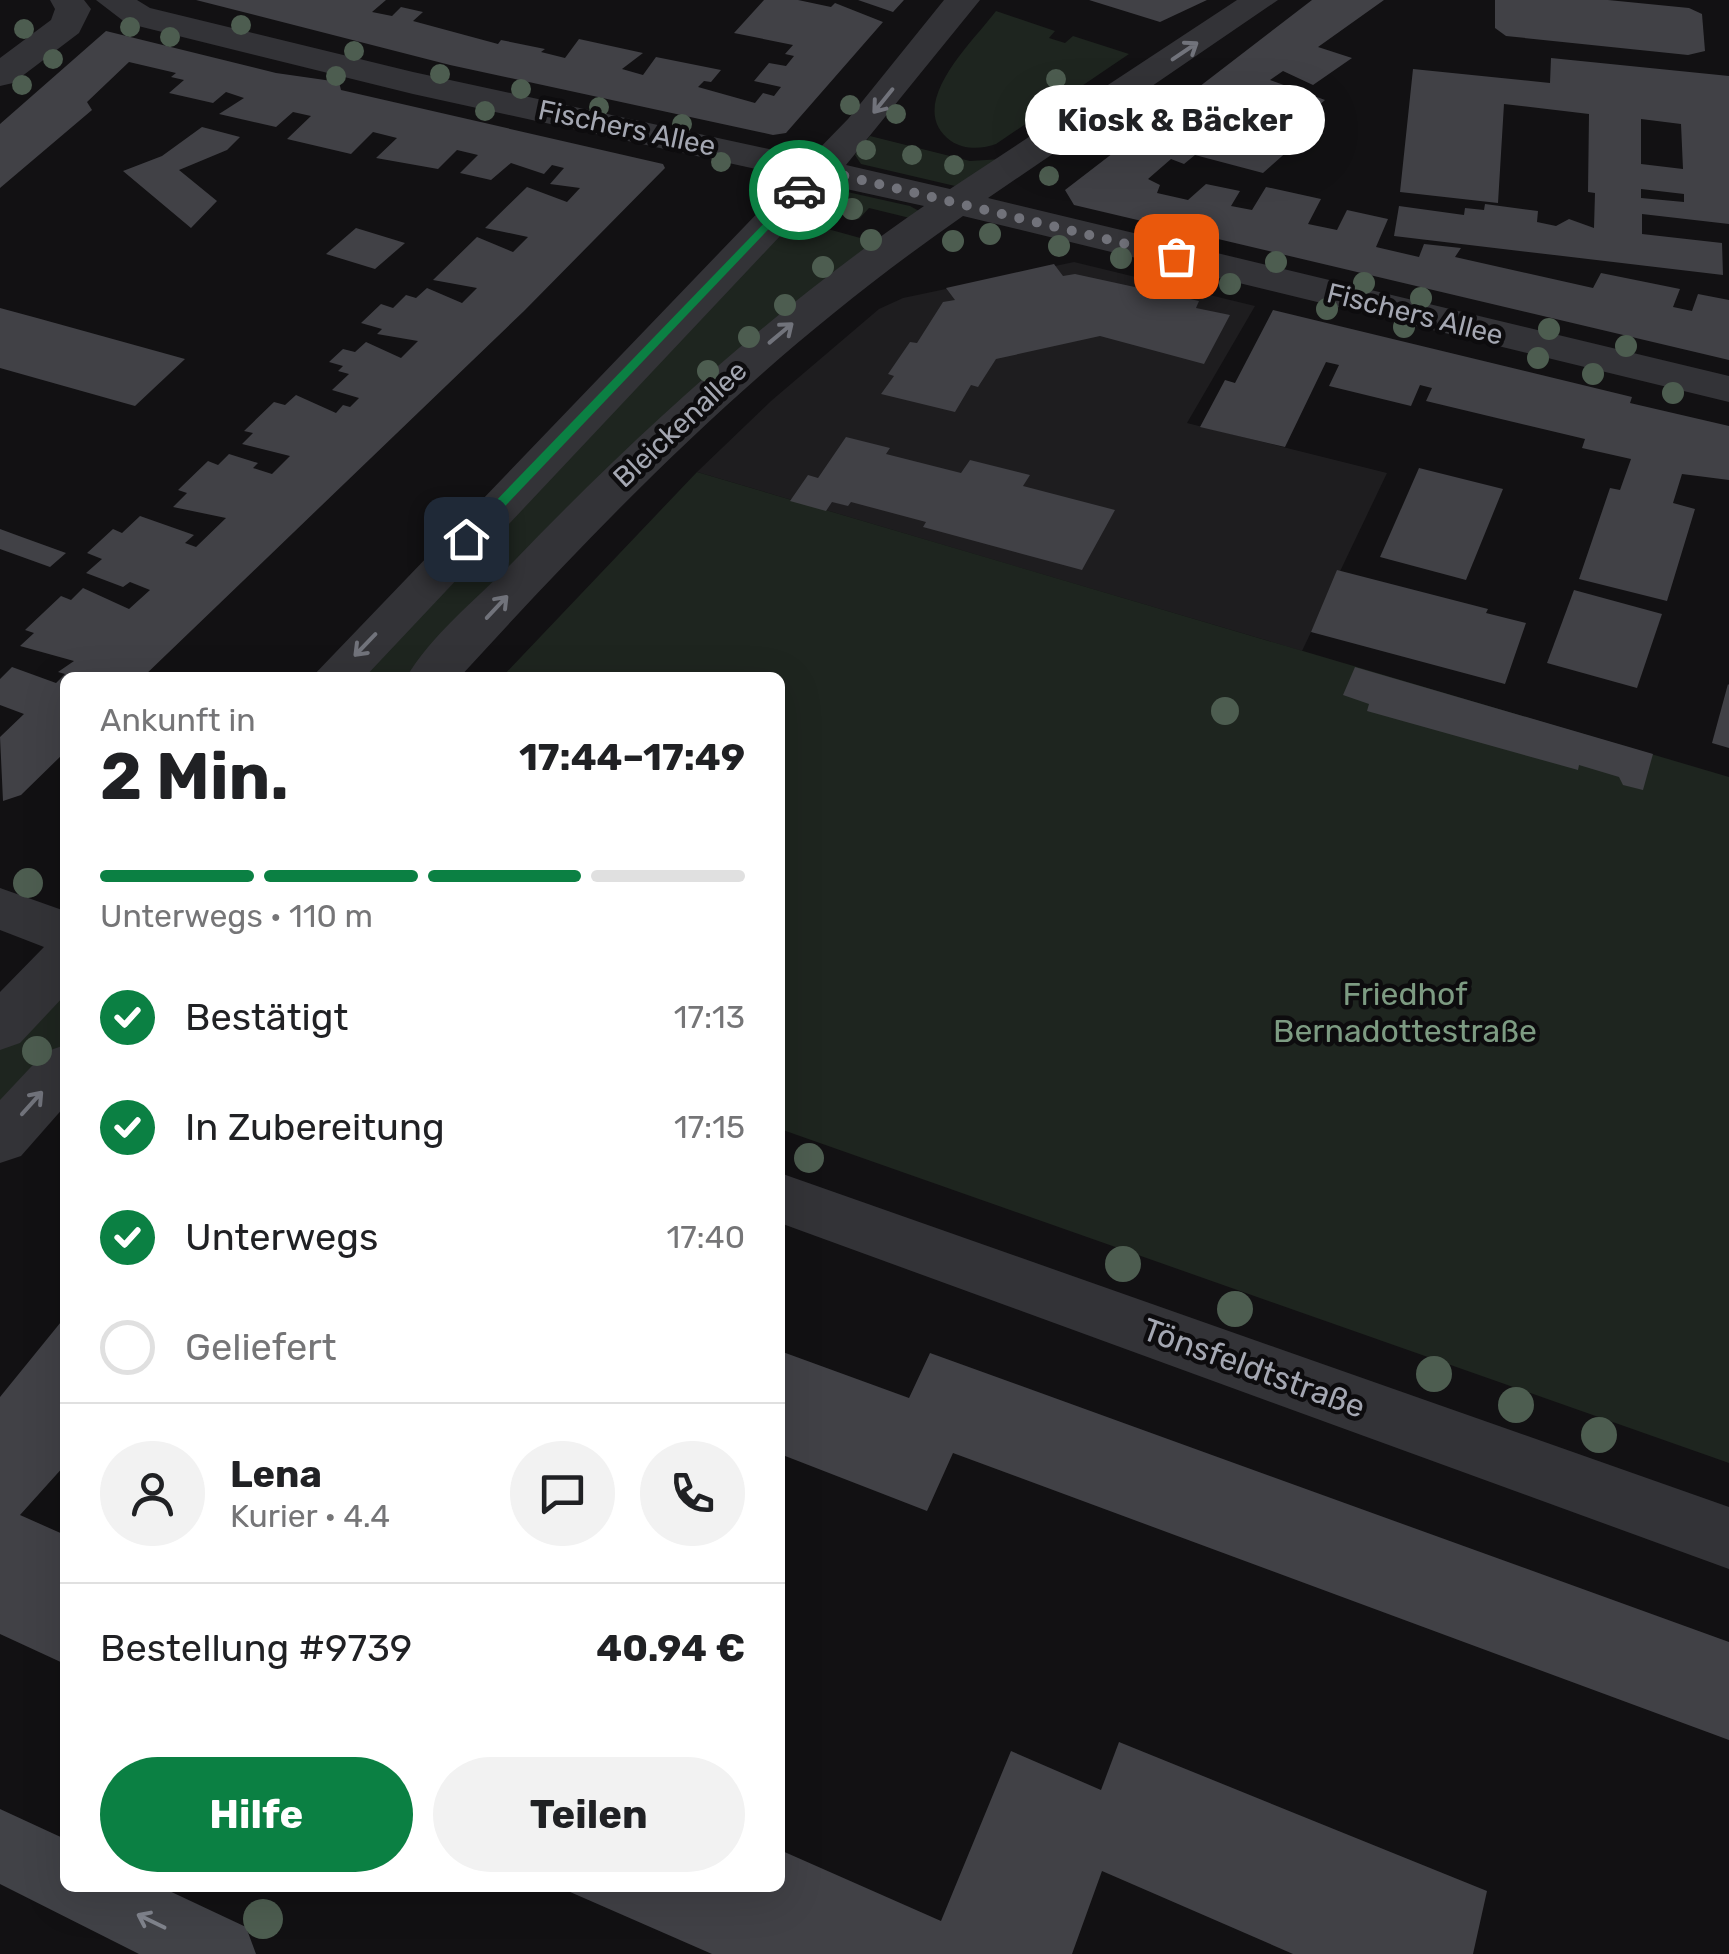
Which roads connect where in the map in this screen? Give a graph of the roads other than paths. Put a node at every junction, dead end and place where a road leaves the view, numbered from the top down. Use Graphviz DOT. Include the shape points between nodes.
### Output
graph roads {
  1 [pos="113,0"];
  2 [pos="962,0"];
  3 [pos="1260,0"];
  4 [pos="69,2"];
  5 [pos="0,75"];
  6 [pos="820,170"];
  7 [pos="958,202"];
  8 [pos="1729,389"];
  9 [pos="340,672"];
  10 [pos="436,672"];
  11 [pos="0,908"];
  12 [pos="60,930"];
  13 [pos="60,965"];
  14 [pos="0,1028"];
  15 [pos="60,1073"];
  16 [pos="0,1139"];
  17 [pos="785,1200"];
  18 [pos="1729,1538"];
  19 [pos="0,1845"];
  20 [pos="60,1875"];
  21 [pos="92,1892"];
  22 [pos="218,1954"];
  1 -- 6 [label="street, Fischers Allee" via="138,16 354,69"];
  2 -- 6 [label="street, one-way"];
  7 -- 3 [label="street, Bleickenallee, one-way"];
  4 -- 5 [label="street" via="66,25"];
  6 -- 7 [label="street, Fischers Allee"];
  6 -- 9 [label="street, one-way"];
  7 -- 8 [label="street, Fischers Allee"];
  10 -- 7 [label="street, Bleickenallee, one-way" via="716,386 805,312"];
  11 -- 12 [label="street"];
  13 -- 14 [label="street"];
  16 -- 15 [label="street, one-way"];
  17 -- 18 [label="street, Tönsfeldtstraße"];
  19 -- 20 [label="main road"];
  22 -- 21 [label="main road, one-way"];
}
